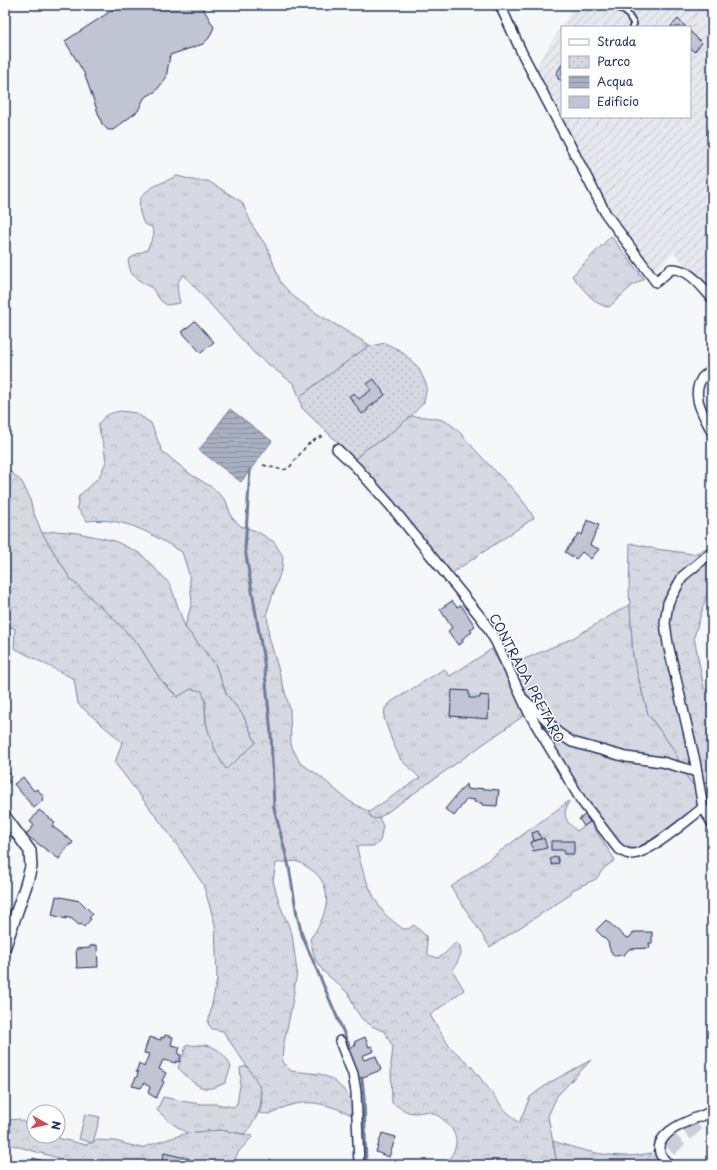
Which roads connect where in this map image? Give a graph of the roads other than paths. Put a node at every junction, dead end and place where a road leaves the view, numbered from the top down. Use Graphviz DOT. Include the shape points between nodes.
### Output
graph roads {
  1 [pos="500,5"];
  2 [pos="614,5"];
  3 [pos="633,26"];
  4 [pos="712,298"];
  5 [pos="712,370"];
  6 [pos="712,432"];
  7 [pos="338,449"];
  8 [pos="712,552"];
  9 [pos="522,698"];
  10 [pos="697,772"];
  11 [pos="703,808"];
  12 [pos="5,817"];
  13 [pos="712,823"];
  14 [pos="5,946"];
  15 [pos="340,1041"];
  16 [pos="712,1112"];
  17 [pos="359,1165"];
  18 [pos="669,1165"];
  1 -- 4 [label="street" via="522,54 606,214 656,282 671,269 678,269 690,274"];
  2 -- 3 [label="lane" via="627,13 634,24"];
  5 -- 6 [label="street" via="703,378 698,388 698,401"];
  7 -- 9 [label="street, CONTRADA PRETARO" via="390,505 483,620"];
  8 -- 10 [label="street" via="679,582 668,603 665,623"];
  9 -- 10 [label="street" via="572,742"];
  9 -- 11 [label="street, CONTRADA PRETARO" via="581,800 622,852 630,854 648,850"];
  10 -- 11 [label="street"];
  11 -- 13 [label="street"];
  12 -- 14 [label="street" via="30,851 31,867"];
  15 -- 17 [label="street" via="354,1074"];
  16 -- 18 [label="street" via="685,1122 666,1133 660,1143 660,1154"];
}
